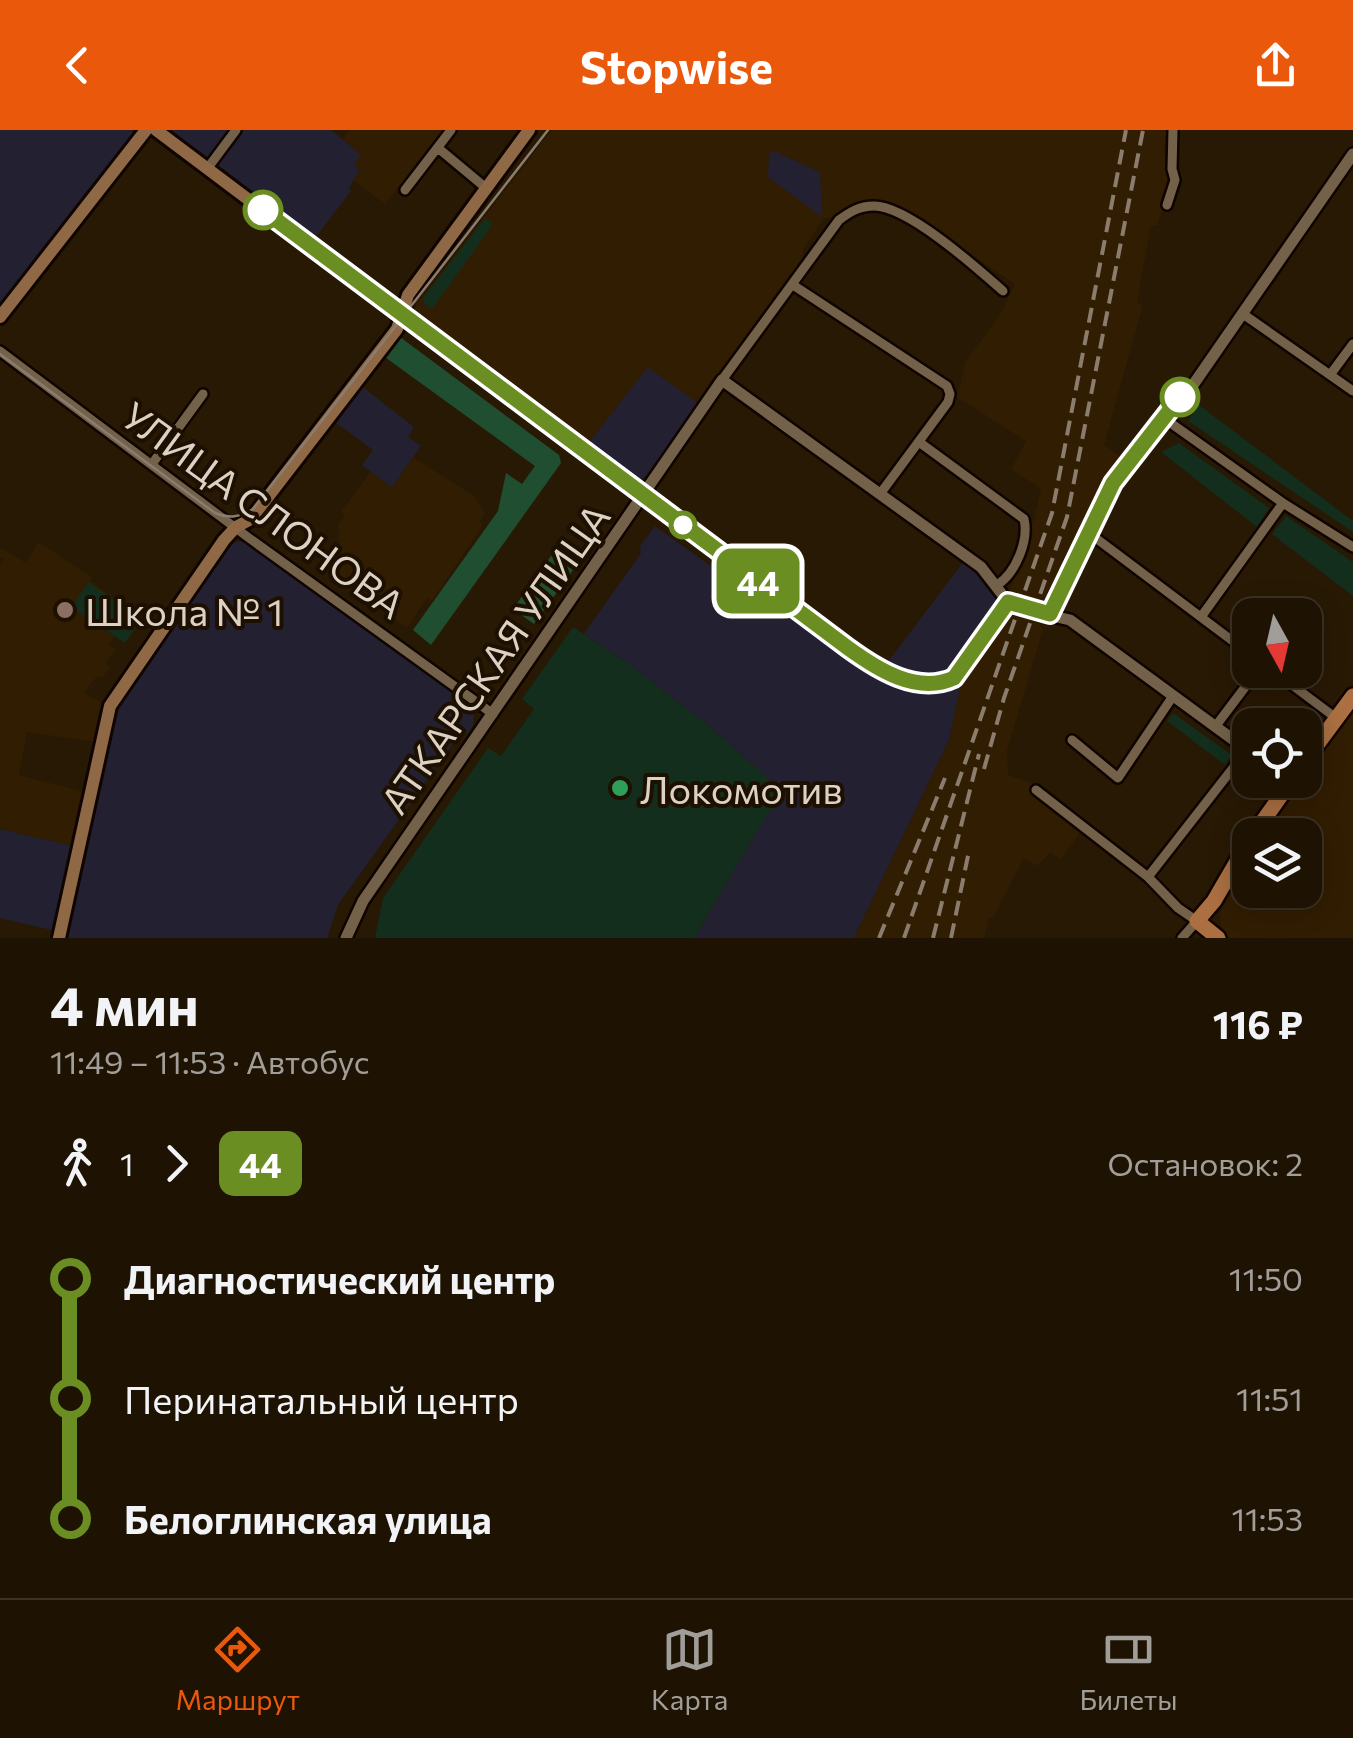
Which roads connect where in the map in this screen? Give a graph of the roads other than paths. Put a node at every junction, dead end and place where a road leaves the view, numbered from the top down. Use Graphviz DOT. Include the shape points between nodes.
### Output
graph roads {
  1 [pos="146,130"];
  2 [pos="156,130"];
  3 [pos="236,130"];
  4 [pos="452,130"];
  5 [pos="530,130"];
  6 [pos="1173,130"];
  7 [pos="438,148"];
  8 [pos="1353,154"];
  9 [pos="207,169"];
  10 [pos="486,188"];
  11 [pos="406,190"];
  12 [pos="1167,205"];
  13 [pos="793,285"];
  14 [pos="1004,291"];
  15 [pos="1242,314"];
  16 [pos="402,316"];
  17 [pos="0,318"];
  18 [pos="1353,344"];
  19 [pos="0,351"];
  20 [pos="1330,375"];
  21 [pos="722,380"];
  22 [pos="1353,391"];
  23 [pos="202,394"];
  24 [pos="1165,419"];
  25 [pos="919,442"];
  26 [pos="152,464"];
  27 [pos="880,494"];
  28 [pos="643,495"];
  29 [pos="1283,503"];
  30 [pos="236,527"];
  31 [pos="1088,533"];
  32 [pos="1353,547"];
  33 [pos="997,585"];
  34 [pos="1201,617"];
  35 [pos="1232,640"];
  36 [pos="1245,688"];
  37 [pos="1296,688"];
  38 [pos="1172,696"];
  39 [pos="1353,696"];
  40 [pos="493,714"];
  41 [pos="1336,718"];
  42 [pos="1216,727"];
  43 [pos="1322,738"];
  44 [pos="1232,739"];
  45 [pos="1072,740"];
  46 [pos="1232,771"];
  47 [pos="1036,790"];
  48 [pos="1232,871"];
  49 [pos="1148,877"];
  50 [pos="1196,921"];
  51 [pos="59,938"];
  52 [pos="346,938"];
  53 [pos="1182,938"];
  54 [pos="1218,938"];
  1 -- 17 [label="main road"];
  2 -- 9 [label="main road"];
  3 -- 9 [label="street"];
  4 -- 7 [label="street"];
  5 -- 10 [label="main road"];
  6 -- 12 [label="street" via="1175,180"];
  7 -- 10 [label="street"];
  7 -- 11 [label="street"];
  8 -- 15 [label="street"];
  9 -- 16 [label="main road"];
  10 -- 16 [label="main road" via="408,295"];
  13 -- 14 [label="street, АТКАРСКАЯ УЛИЦА" via="839,220 856,208 876,206 899,211"];
  13 -- 21 [label="street, АТКАРСКАЯ УЛИЦА"];
  13 -- 25 [label="street" via="947,386 950,394"];
  15 -- 20 [label="street"];
  15 -- 24 [label="street"];
  16 -- 28 [label="street"];
  16 -- 30 [label="main road" via="279,484"];
  18 -- 20 [label="street"];
  19 -- 26 [label="street, УЛИЦА СЛОНОВА"];
  20 -- 22 [label="street"];
  21 -- 27 [label="street"];
  21 -- 28 [label="street, АТКАРСКАЯ УЛИЦА"];
  23 -- 26 [label="street"];
  24 -- 29 [label="street"];
  24 -- 31 [label="street" via="1113,483"];
  25 -- 27 [label="street"];
  25 -- 33 [label="street" via="1024,518 1025,540"];
  26 -- 30 [label="street, УЛИЦА СЛОНОВА"];
  27 -- 33 [label="street"];
  28 -- 33 [label="street" via="894,677 942,683 954,678 1013,603"];
  28 -- 40 [label="street, АТКАРСКАЯ УЛИЦА"];
  29 -- 32 [label="street"];
  29 -- 34 [label="street"];
  30 -- 40 [label="street, УЛИЦА СЛОНОВА"];
  30 -- 51 [label="main road" via="110,706"];
  31 -- 34 [label="street"];
  31 -- 38 [label="street" via="1045,613 1070,620"];
  34 -- 35 [label="street"];
  36 -- 42 [label="street"];
  37 -- 41 [label="street"];
  38 -- 42 [label="street"];
  38 -- 45 [label="street" via="1118,778"];
  39 -- 41 [label="main road"];
  40 -- 52 [label="street, АТКАРСКАЯ УЛИЦА" via="363,901"];
  41 -- 43 [label="main road"];
  42 -- 44 [label="street"];
  46 -- 49 [label="street"];
  47 -- 49 [label="street"];
  48 -- 50 [label="main road"];
  49 -- 50 [label="street"];
  50 -- 53 [label="street"];
  50 -- 54 [label="main road"];
}
